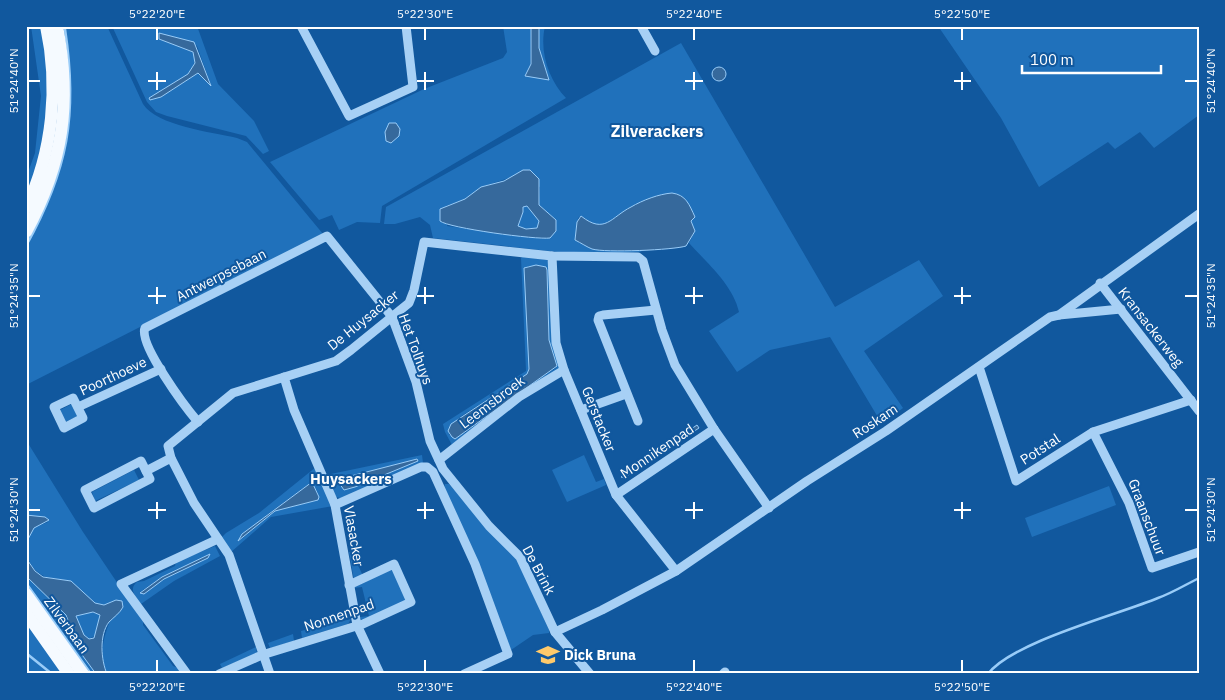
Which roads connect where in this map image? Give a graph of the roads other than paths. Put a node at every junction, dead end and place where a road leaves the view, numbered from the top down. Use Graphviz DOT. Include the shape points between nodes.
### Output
graph roads {
  1 [pos="46,26"];
  2 [pos="57,26"];
  3 [pos="301,26"];
  4 [pos="406,26"];
  5 [pos="642,26"];
  6 [pos="655,51"];
  7 [pos="26,208"];
  8 [pos="1199,214"];
  9 [pos="26,232"];
  10 [pos="327,236"];
  11 [pos="552,256"];
  12 [pos="1100,283"];
  13 [pos="1121,309"];
  14 [pos="656,310"];
  15 [pos="1058,315"];
  16 [pos="392,317"];
  17 [pos="979,366"];
  18 [pos="161,368"];
  19 [pos="564,370"];
  20 [pos="284,378"];
  21 [pos="626,394"];
  22 [pos="1191,400"];
  23 [pos="78,408"];
  24 [pos="580,410"];
  25 [pos="1199,411"];
  26 [pos="638,421"];
  27 [pos="198,422"];
  28 [pos="714,429"];
  29 [pos="1093,432"];
  30 [pos="171,458"];
  31 [pos="439,460"];
  32 [pos="146,471"];
  33 [pos="616,496"];
  34 [pos="335,505"];
  35 [pos="769,508"];
  36 [pos="218,539"];
  37 [pos="1199,552"];
  38 [pos="676,571"];
  39 [pos="349,585"];
  40 [pos="26,594"];
  41 [pos="26,613"];
  42 [pos="357,624"];
  43 [pos="555,632"];
  44 [pos="262,655"];
  45 [pos="69,674"];
  46 [pos="83,674"];
  47 [pos="188,674"];
  48 [pos="219,674"];
  49 [pos="270,674"];
  50 [pos="380,674"];
  51 [pos="464,674"];
  52 [pos="590,674"];
  1 -- 7 [label="main road" via="52,60 52,112 44,158"];
  2 -- 9 [label="main road" via="66,92 63,129 51,179"];
  3 -- 4 [label="street" via="349,116 413,87"];
  5 -- 6 [label="street"];
  8 -- 12 [label="street, Roskam"];
  10 -- 16 [label="street, Het Tolhuys"];
  10 -- 18 [label="street, Antwerpsebaan" via="145,328 144,338"];
  11 -- 14 [label="street, De Huysacker" via="638,257 644,264"];
  11 -- 16 [label="street, De Huysacker" via="424,242 409,303"];
  11 -- 19 [label="street, Gerstacker" via="556,343"];
  12 -- 13 [label="street, Kransackerweg"];
  12 -- 15 [label="street, Roskam"];
  13 -- 15 [label="street"];
  13 -- 22 [label="street, Kransackerweg"];
  14 -- 21 [label="street" via="603,315 598,320"];
  14 -- 28 [label="street, De Huysacker" via="675,365"];
  15 -- 17 [label="street, Roskam" via="1050,317"];
  16 -- 20 [label="street, De Huysacker" via="336,361"];
  16 -- 31 [label="street, Het Tolhuys" via="416,382 426,428"];
  17 -- 29 [label="street, Potstal" via="1016,481"];
  17 -- 35 [label="street, Roskam"];
  18 -- 23 [label="street, Poorthoeve"];
  18 -- 27 [label="street, Antwerpsebaan" via="173,391"];
  19 -- 24 [label="street, Gerstacker"];
  19 -- 31 [label="street, Leemsbroek" via="518,397"];
  20 -- 27 [label="street, De Huysacker" via="233,393"];
  20 -- 34 [label="street, Vlasacker" via="294,410"];
  21 -- 24 [label="street"];
  21 -- 26 [label="street"];
  22 -- 25 [label="street, Kransackerweg"];
  22 -- 29 [label="street, Potstal"];
  24 -- 33 [label="street, Gerstacker"];
  27 -- 30 [label="street, De Huysacker" via="168,446"];
  28 -- 33 [label="street, Monnikenpad"];
  28 -- 35 [label="street, De Huysacker"];
  29 -- 37 [label="street, Graanschuur" via="1129,503 1152,568"];
  30 -- 32 [label="street"];
  30 -- 36 [label="street"];
  31 -- 43 [label="street, De Brink" via="489,526 520,557"];
  32 -- 32 [label="street" via="141,461 85,490 94,508 150,479"];
  33 -- 38 [label="street, Gerstacker"];
  34 -- 39 [label="street, Vlasacker"];
  34 -- 51 [label="street" via="420,467 433,472 475,564 508,654"];
  35 -- 38 [label="street, Roskam"];
  36 -- 44 [label="street" via="233,565"];
  36 -- 47 [label="street" via="122,584"];
  38 -- 43 [label="street, Roskam"];
  39 -- 42 [label="street, Vlasacker"];
  39 -- 42 [label="street, Nonnenpad" via="394,564 411,602"];
  40 -- 46 [label="main road, Zilverbaan"];
  41 -- 45 [label="main road, Zilverbaan"];
  42 -- 44 [label="street, Nonnenpad"];
  42 -- 50 [label="street, Vlasacker"];
  43 -- 52 [label="street, De Brink"];
  44 -- 48 [label="street, Nonnenpad"];
  44 -- 49 [label="street"];
}
